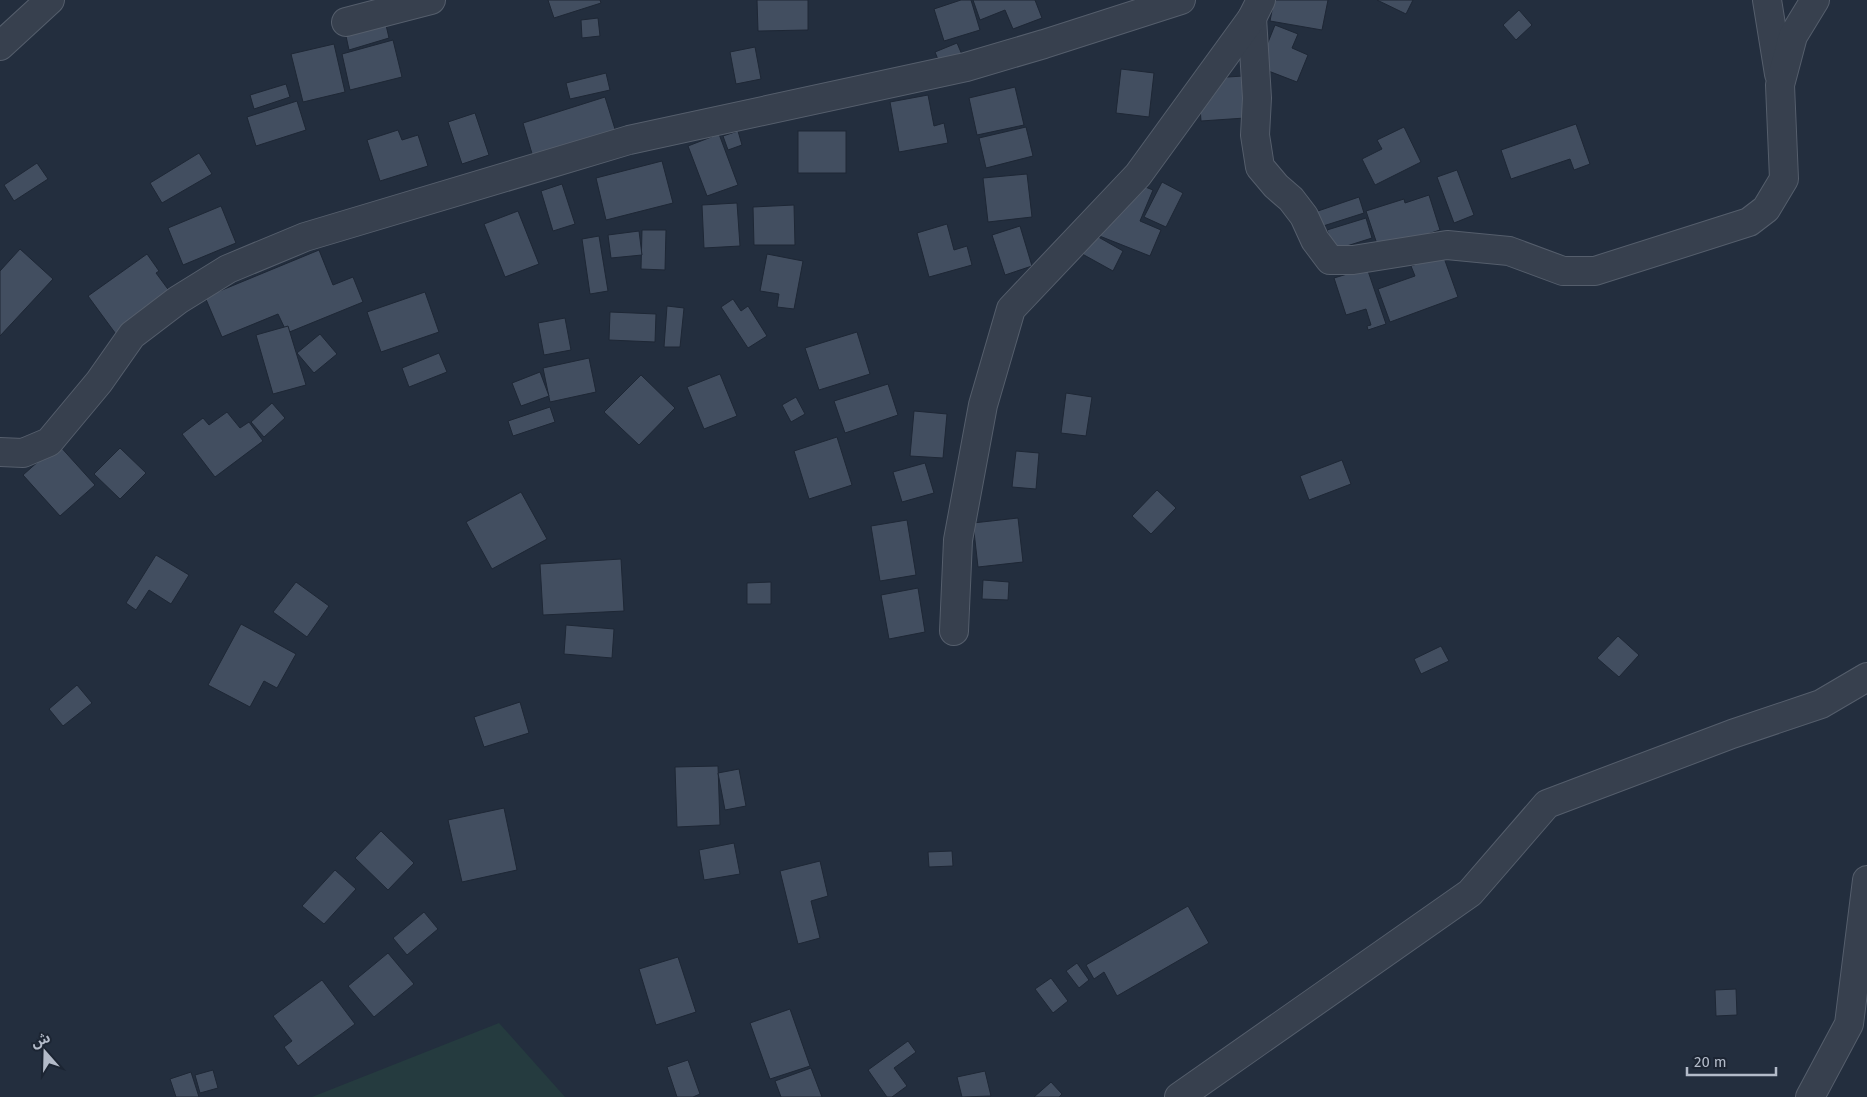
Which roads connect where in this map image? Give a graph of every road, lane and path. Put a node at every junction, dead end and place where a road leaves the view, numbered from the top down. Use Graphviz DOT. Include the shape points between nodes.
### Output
graph roads {
  1 [pos="50,0"];
  2 [pos="431,0"];
  3 [pos="1181,0"];
  4 [pos="1767,0"];
  5 [pos="1816,0"];
  6 [pos="1256,9"];
  7 [pos="346,22"];
  8 [pos="0,46"];
  9 [pos="1780,85"];
  10 [pos="0,452"];
  11 [pos="954,631"];
  12 [pos="1867,677"];
  13 [pos="1867,880"];
  14 [pos="1179,1097"];
  15 [pos="1810,1097"];
  1 -- 8 [label="street"];
  2 -- 7 [label="street"];
  3 -- 10 [label="street" via="966,67 629,140 305,237 228,269 178,300 132,335 99,382 49,442 23,453"];
  4 -- 9 [label="street"];
  5 -- 9 [label="street" via="1792,36"];
  6 -- 9 [label="street" via="1255,136 1260,167 1304,216 1315,240 1330,260 1353,260 1447,245 1509,252 1563,271 1595,271 1749,222 1766,208 1784,179"];
  6 -- 11 [label="street" via="1138,176 1011,310 983,405 958,540"];
  12 -- 14 [label="street" via="1821,704 1547,804 1470,894"];
  13 -- 15 [label="street" via="1849,1024"];
}
